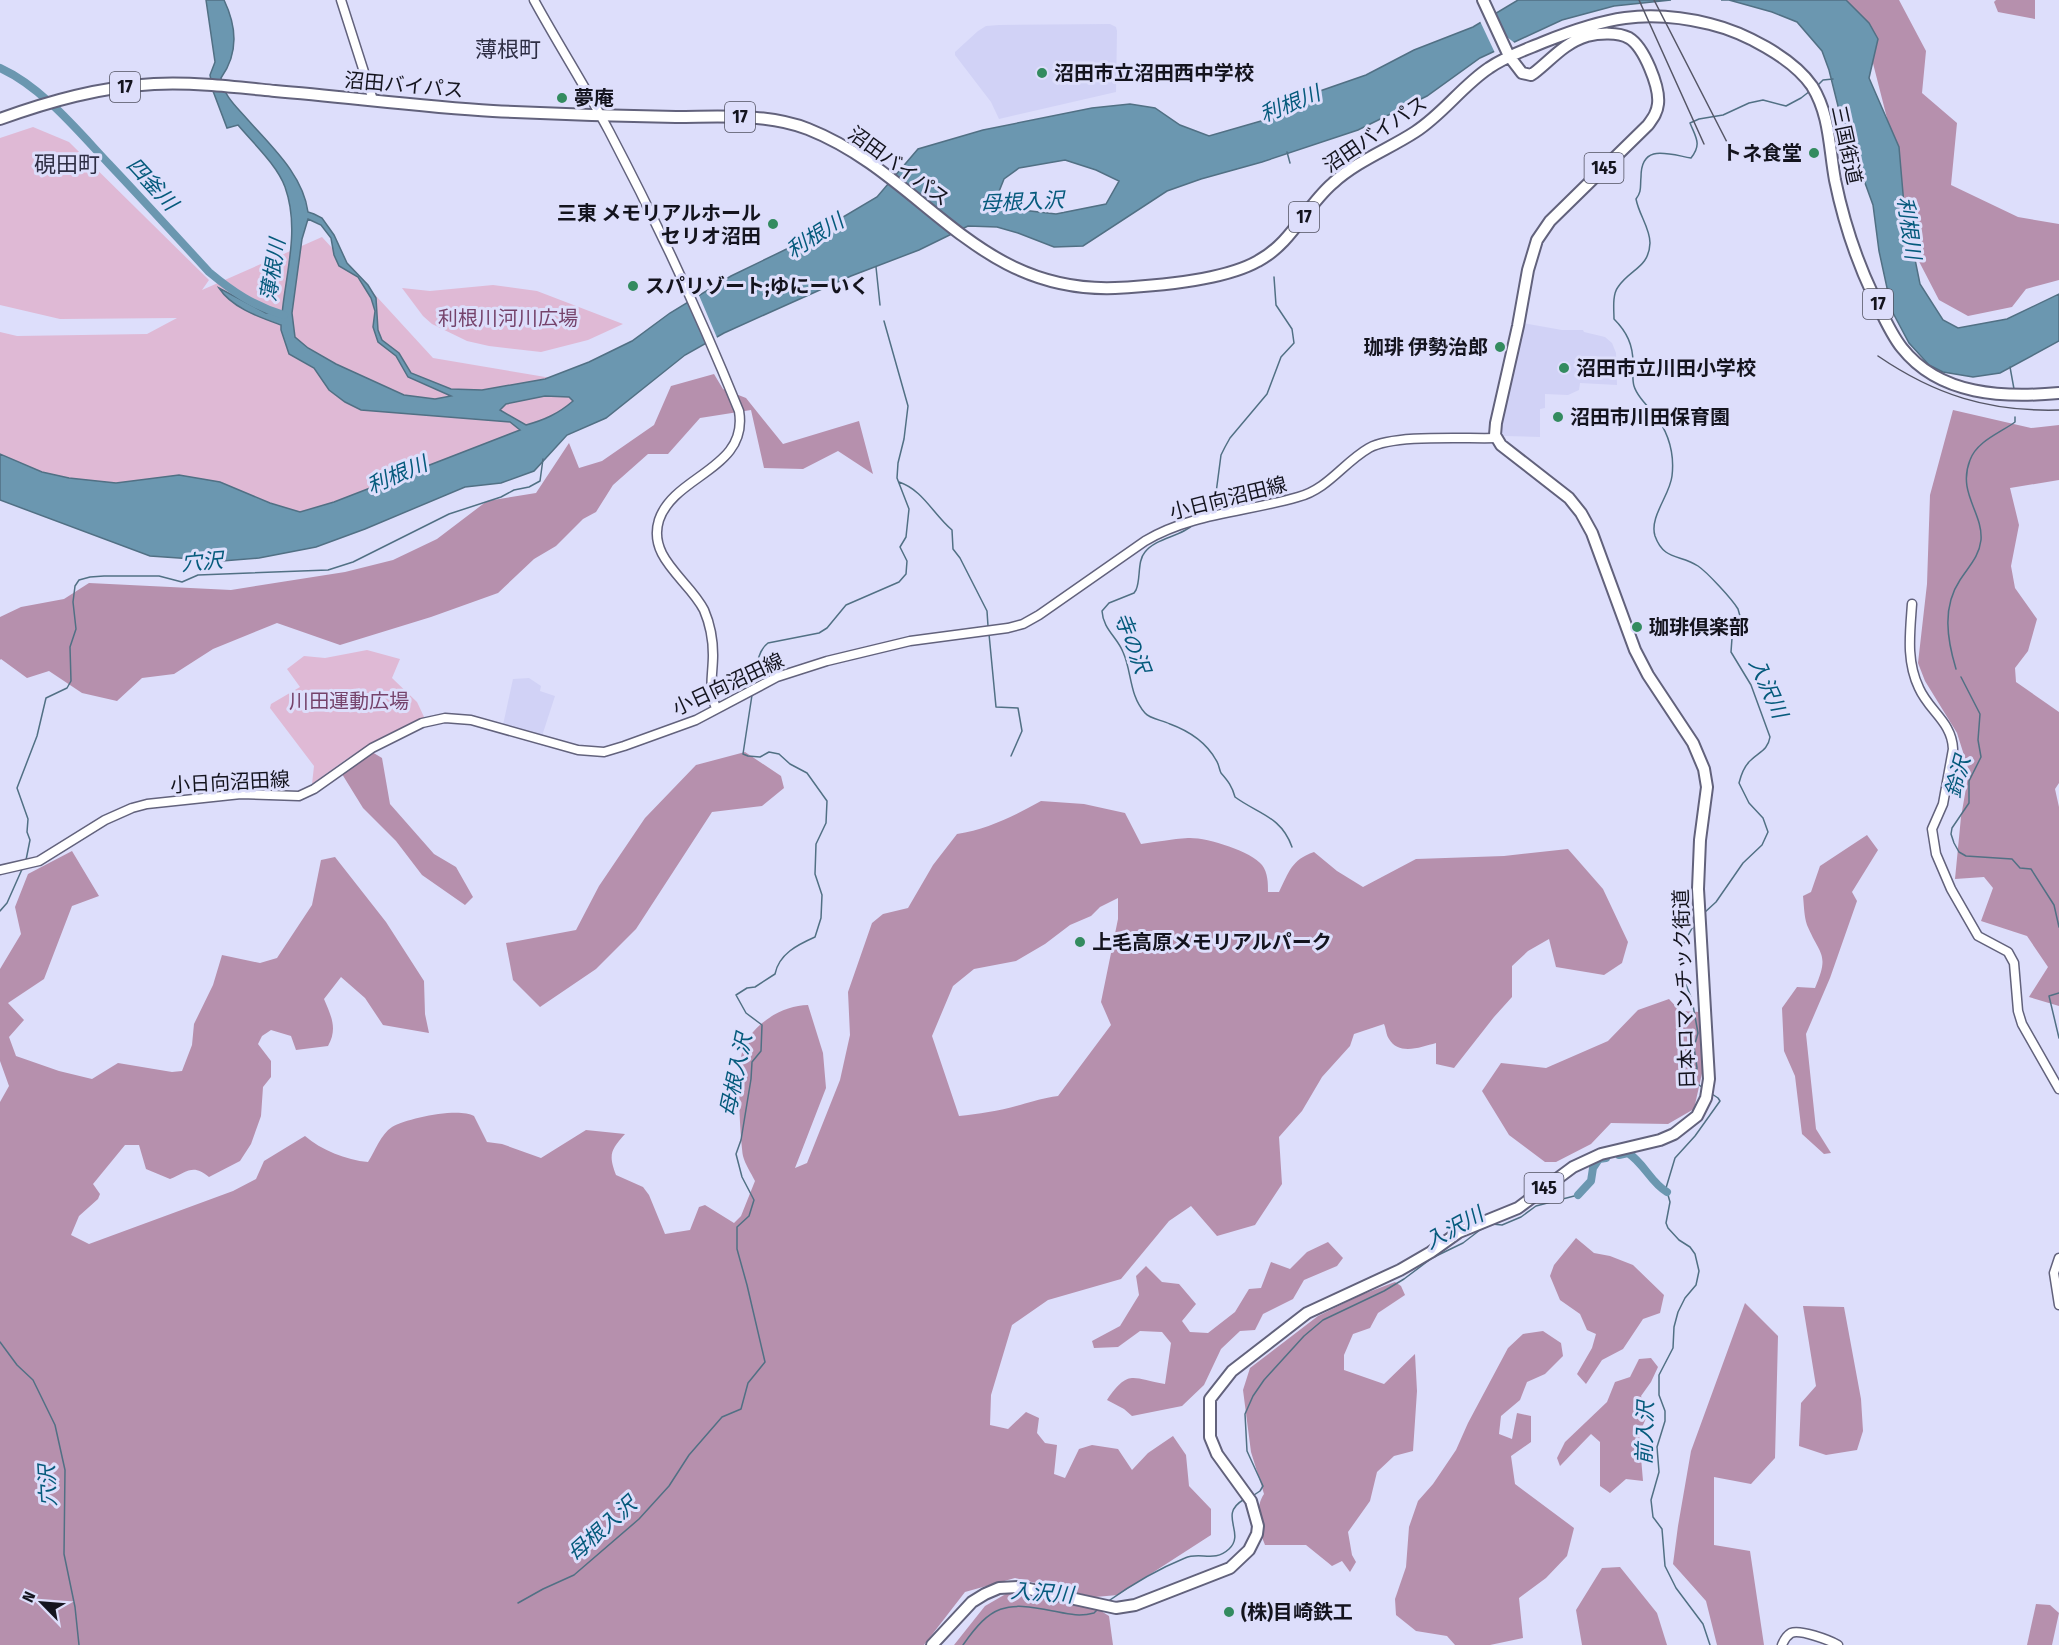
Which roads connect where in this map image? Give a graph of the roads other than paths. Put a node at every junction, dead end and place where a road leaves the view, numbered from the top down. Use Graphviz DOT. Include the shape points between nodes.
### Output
graph roads {
  1 [pos="341,0"];
  2 [pos="534,0"];
  3 [pos="1483,0"];
  4 [pos="1507,51"];
  5 [pos="373,100"];
  6 [pos="601,116"];
  7 [pos="0,119"];
  8 [pos="2059,393"];
  9 [pos="1496,438"];
  10 [pos="1912,604"];
  11 [pos="716,708"];
  12 [pos="0,870"];
  13 [pos="2059,1089"];
  14 [pos="2059,1258"];
  15 [pos="2059,1305"];
  16 [pos="932,1645"];
  17 [pos="1782,1645"];
  18 [pos="1838,1645"];
  1 -- 5 [label="main road"];
  2 -- 6 [label="main road"];
  3 -- 4 [label="highway"];
  4 -- 6 [label="highway, 沼田バイパス / 17" via="1414,133 1334,182 1280,247 1232,272 1121,288 1063,284 993,258 869,164 819,134 778,120"];
  4 -- 8 [label="highway, 三国街道 / 17" via="1602,21 1670,17 1716,25 1793,66 1814,91 1826,121 1836,185 1859,262 1900,345 1928,372 1958,387 1996,394"];
  4 -- 9 [label="highway, 145" via="1518,70 1531,75 1562,48 1585,37 1624,36 1638,46 1646,59 1658,106 1648,125 1550,221 1537,240"];
  5 -- 6 [label="highway, 沼田バイパス / 17"];
  5 -- 7 [label="highway, 沼田バイパス / 17" via="189,84 126,87 63,98"];
  6 -- 11 [label="main road" via="685,282 741,419 728,453 670,503 662,513 657,531 659,547 697,599 710,628 710,694"];
  9 -- 11 [label="main road, 小日向沼田線" via="1401,440 1376,445 1308,494 1195,519 1160,532 1023,624 910,641 827,661 777,677"];
  9 -- 16 [label="highway, 日本ロマンチック街道 / 145" via="1569,498 1581,513 1635,650 1693,743 1704,770 1707,787 1698,889 1710,1079 1706,1098 1697,1116 1674,1134 1587,1159 1518,1208 1459,1232 1401,1270 1307,1313 1232,1371 1210,1399 1210,1437 1217,1454 1251,1501 1258,1526 1249,1550 1230,1568 1134,1605 1116,1608 1020,1587 999,1588 972,1602"];
  10 -- 13 [label="main road" via="1911,665 1918,688 1946,724 1953,741 1943,804 1932,829 1936,854 1951,890 1978,936 2008,952 2014,963 2022,1024"];
  11 -- 12 [label="main road, 小日向沼田線" via="696,720 604,752 578,750 471,720 434,719 372,748 299,796 241,794 147,804 118,814 52,854"];
  14 -- 15 [label="main road" via="2054,1273"];
  17 -- 18 [label="main road" via="1791,1633 1799,1632"];
}
